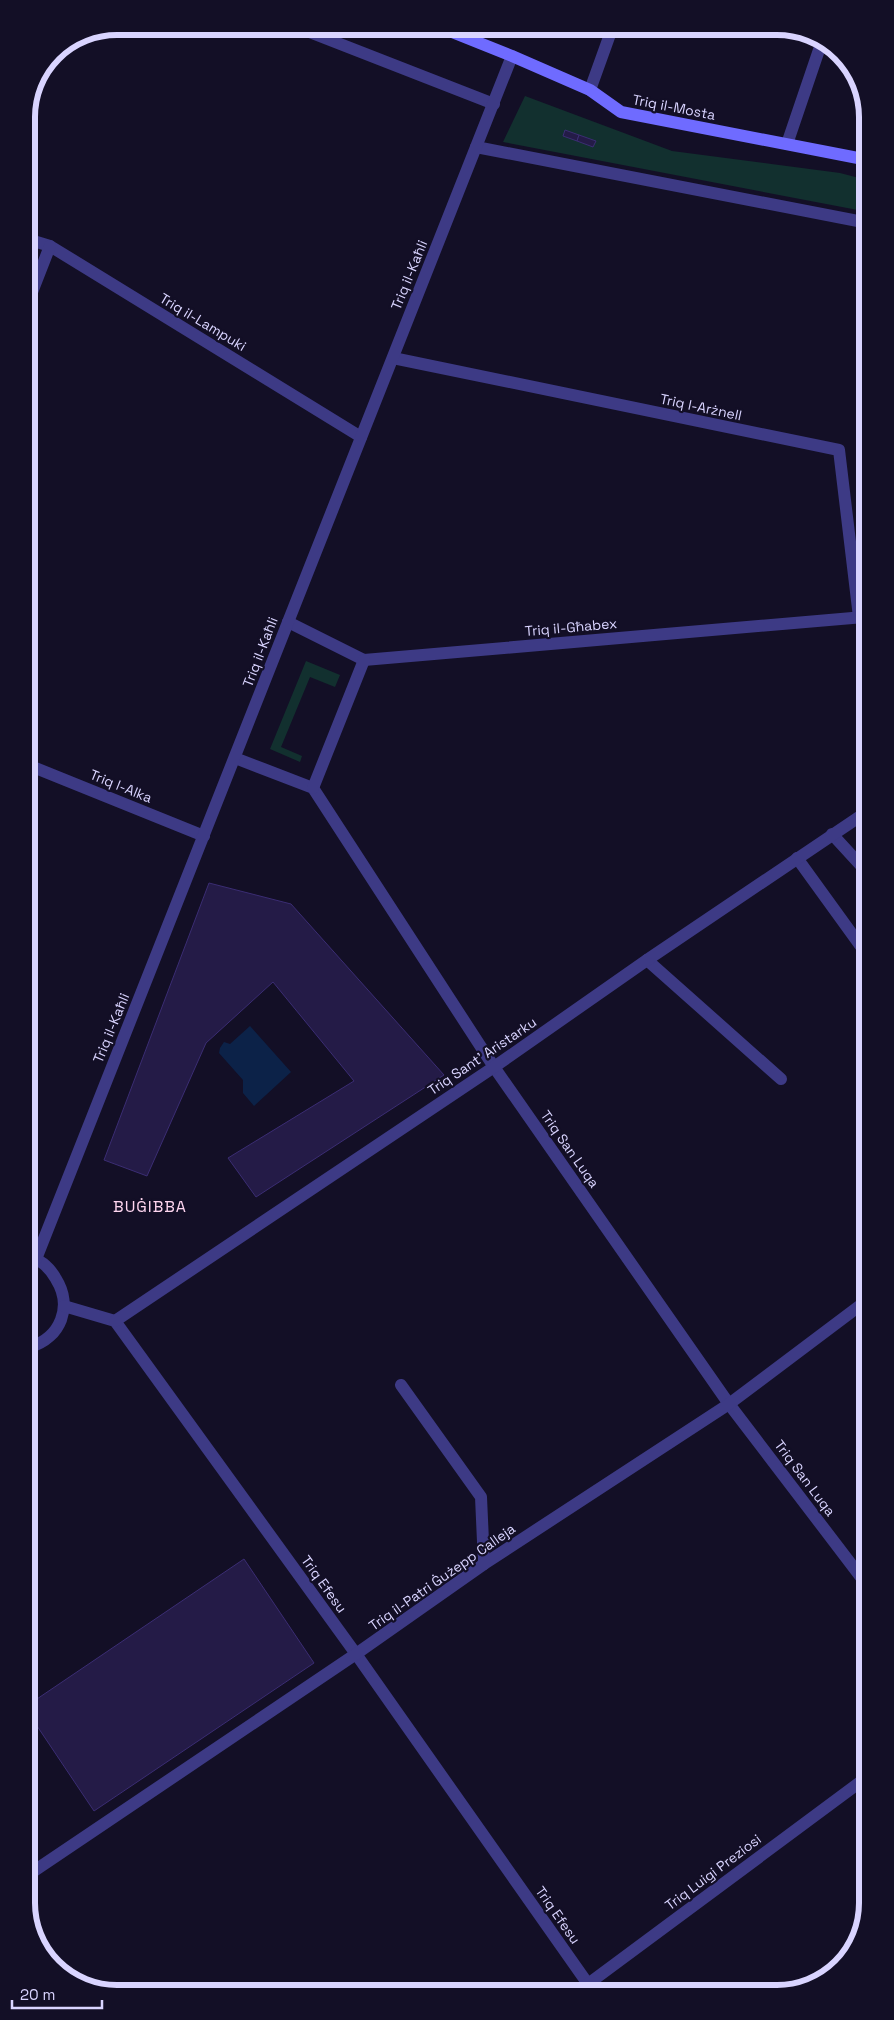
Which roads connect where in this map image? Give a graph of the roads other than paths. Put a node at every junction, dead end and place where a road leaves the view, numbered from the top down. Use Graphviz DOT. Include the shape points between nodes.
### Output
graph roads {
  1 [pos="317,35"];
  2 [pos="460,35"];
  3 [pos="610,35"];
  4 [pos="820,47"];
  5 [pos="512,56"];
  6 [pos="590,90"];
  7 [pos="494,104"];
  8 [pos="787,144"];
  9 [pos="476,147"];
  10 [pos="859,158"];
  11 [pos="859,221"];
  12 [pos="35,241"];
  13 [pos="50,246"];
  14 [pos="35,284"];
  15 [pos="393,358"];
  16 [pos="361,437"];
  17 [pos="859,602"];
  18 [pos="859,617"];
  19 [pos="288,622"];
  20 [pos="364,660"];
  21 [pos="235,758"];
  22 [pos="35,768"];
  23 [pos="313,788"];
  24 [pos="859,818"];
  25 [pos="832,834"];
  26 [pos="204,836"];
  27 [pos="797,858"];
  28 [pos="859,863"];
  29 [pos="859,944"];
  30 [pos="647,960"];
  31 [pos="494,1067"];
  32 [pos="781,1079"];
  33 [pos="35,1251"];
  34 [pos="35,1260"];
  35 [pos="64,1306"];
  36 [pos="859,1306"];
  37 [pos="114,1321"];
  38 [pos="35,1346"];
  39 [pos="401,1385"];
  40 [pos="729,1404"];
  41 [pos="484,1564"];
  42 [pos="859,1574"];
  43 [pos="356,1654"];
  44 [pos="859,1782"];
  45 [pos="35,1870"];
  46 [pos="588,1984"];
  1 -- 7 [label="street"];
  2 -- 5 [label="street, Triq il-Mosta"];
  3 -- 6 [label="street"];
  4 -- 8 [label="street"];
  5 -- 6 [label="street, Triq il-Mosta"];
  5 -- 7 [label="street, Triq il-Kaħli"];
  6 -- 8 [label="street, Triq il-Mosta" via="621,112"];
  7 -- 9 [label="street, Triq il-Kaħli"];
  8 -- 10 [label="street, Triq il-Mosta"];
  9 -- 11 [label="street"];
  9 -- 15 [label="street, Triq il-Kaħli"];
  12 -- 13 [label="street, Triq il-Lampuki"];
  13 -- 14 [label="street"];
  13 -- 16 [label="street, Triq il-Lampuki"];
  15 -- 16 [label="street, Triq il-Kaħli"];
  15 -- 17 [label="street, Triq l-Arżnell" via="839,450"];
  16 -- 19 [label="street, Triq il-Kaħli"];
  18 -- 20 [label="street, Triq il-Għabex"];
  19 -- 20 [label="street"];
  19 -- 21 [label="street, Triq il-Kaħli"];
  20 -- 23 [label="street"];
  21 -- 23 [label="street"];
  21 -- 26 [label="street, Triq il-Kaħli"];
  22 -- 26 [label="street, Triq l-Alka"];
  23 -- 31 [label="street, Triq San Luqa"];
  24 -- 25 [label="street, Triq Sant' Aristarku"];
  25 -- 27 [label="street, Triq Sant' Aristarku"];
  25 -- 28 [label="street"];
  26 -- 33 [label="street, Triq il-Kaħli"];
  27 -- 29 [label="street"];
  27 -- 30 [label="street, Triq Sant' Aristarku"];
  30 -- 31 [label="street, Triq Sant' Aristarku"];
  30 -- 32 [label="street"];
  31 -- 37 [label="street, Triq Sant' Aristarku"];
  31 -- 40 [label="street, Triq San Luqa"];
  34 -- 35 [label="street, Triq il-Kaħli" via="50,1268 63,1289"];
  35 -- 37 [label="street"];
  35 -- 38 [label="street" via="54,1333"];
  36 -- 40 [label="street, Triq il-Patri Ġużepp Calleja"];
  37 -- 43 [label="street, Triq Efesu"];
  39 -- 41 [label="street" via="481,1497"];
  40 -- 41 [label="street, Triq il-Patri Ġużepp Calleja"];
  40 -- 42 [label="street, Triq San Luqa"];
  41 -- 43 [label="street, Triq il-Patri Ġużepp Calleja"];
  43 -- 45 [label="street, Triq il-Patri Ġużepp Calleja"];
  43 -- 46 [label="street, Triq Efesu"];
  44 -- 46 [label="street, Triq Luigi Preziosi"];
}
